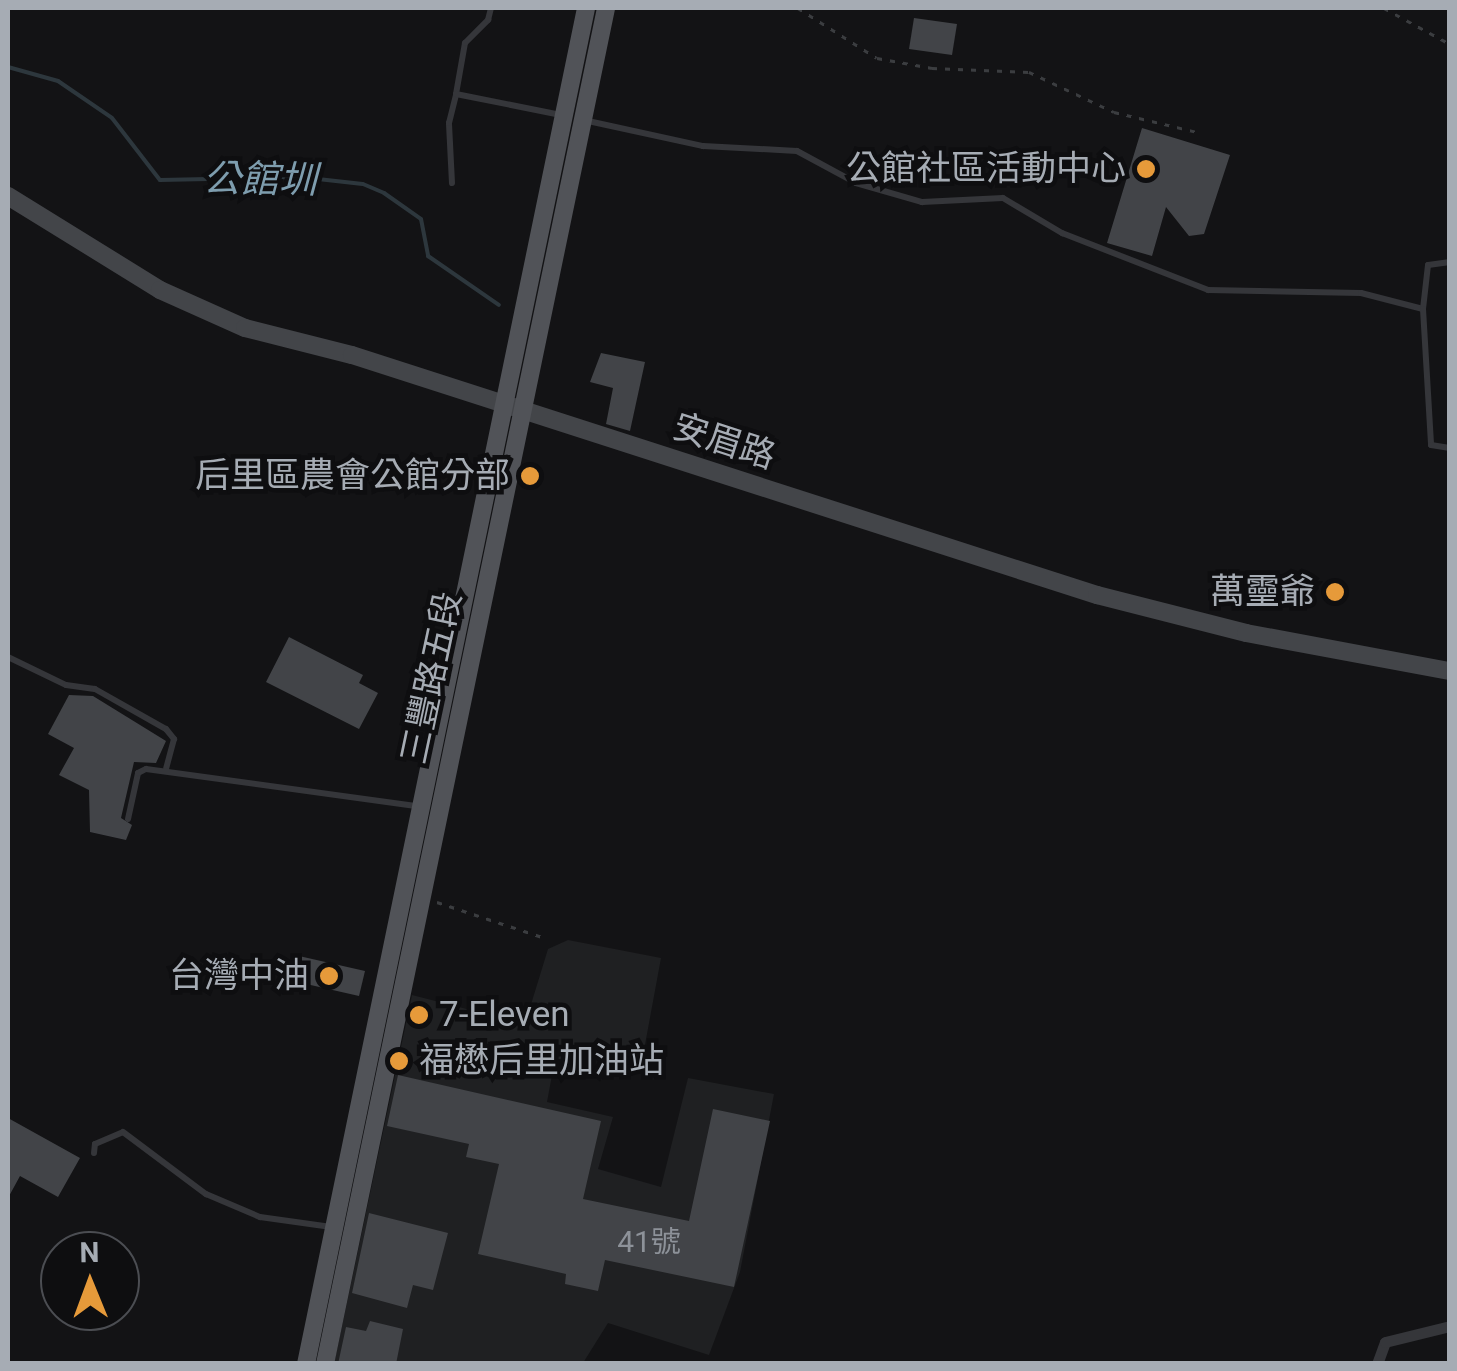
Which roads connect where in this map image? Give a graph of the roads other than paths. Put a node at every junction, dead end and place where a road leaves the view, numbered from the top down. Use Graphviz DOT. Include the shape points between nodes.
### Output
graph roads {
  1 [pos="491,8"];
  2 [pos="586,8"];
  3 [pos="606,8"];
  4 [pos="456,94"];
  5 [pos="574,118"];
  6 [pos="452,182"];
  7 [pos="8,196"];
  8 [pos="1450,262"];
  9 [pos="1423,309"];
  10 [pos="514,407"];
  11 [pos="1450,448"];
  12 [pos="8,657"];
  13 [pos="1450,671"];
  14 [pos="166,768"];
  15 [pos="430,809"];
  16 [pos="128,819"];
  17 [pos="94,1153"];
  18 [pos="343,1230"];
  19 [pos="1450,1326"];
  20 [pos="306,1364"];
  21 [pos="324,1364"];
  22 [pos="1376,1364"];
  1 -- 4 [label="lane" via="466,43"];
  2 -- 5 [label="main road, 三豐路五段"];
  3 -- 5 [label="main road, 三豐路五段"];
  4 -- 5 [label="lane"];
  4 -- 6 [label="lane" via="449,122"];
  5 -- 9 [label="lane" via="704,146 797,151 856,182 922,202 1003,198 1062,233 1208,290 1361,293"];
  5 -- 10 [label="main road, 三豐路五段"];
  7 -- 10 [label="street, 安眉路" via="188,305"];
  8 -- 9 [label="lane" via="1428,265"];
  9 -- 11 [label="lane" via="1432,445"];
  10 -- 13 [label="street, 安眉路" via="1068,587 1246,632"];
  10 -- 15 [label="main road, 三豐路五段"];
  12 -- 14 [label="lane" via="66,685 95,689 166,729 174,739"];
  14 -- 15 [label="lane"];
  14 -- 16 [label="lane" via="138,774"];
  15 -- 18 [label="main road, 三豐路五段"];
  15 -- 18 [label="main road, 三豐路五段" via="420,896"];
  17 -- 18 [label="lane" via="95,1144 123,1132 206,1194 260,1217"];
  18 -- 20 [label="main road, 三豐路五段"];
  18 -- 21 [label="main road, 三豐路五段"];
  19 -- 22 [label="street" via="1385,1342"];
}
